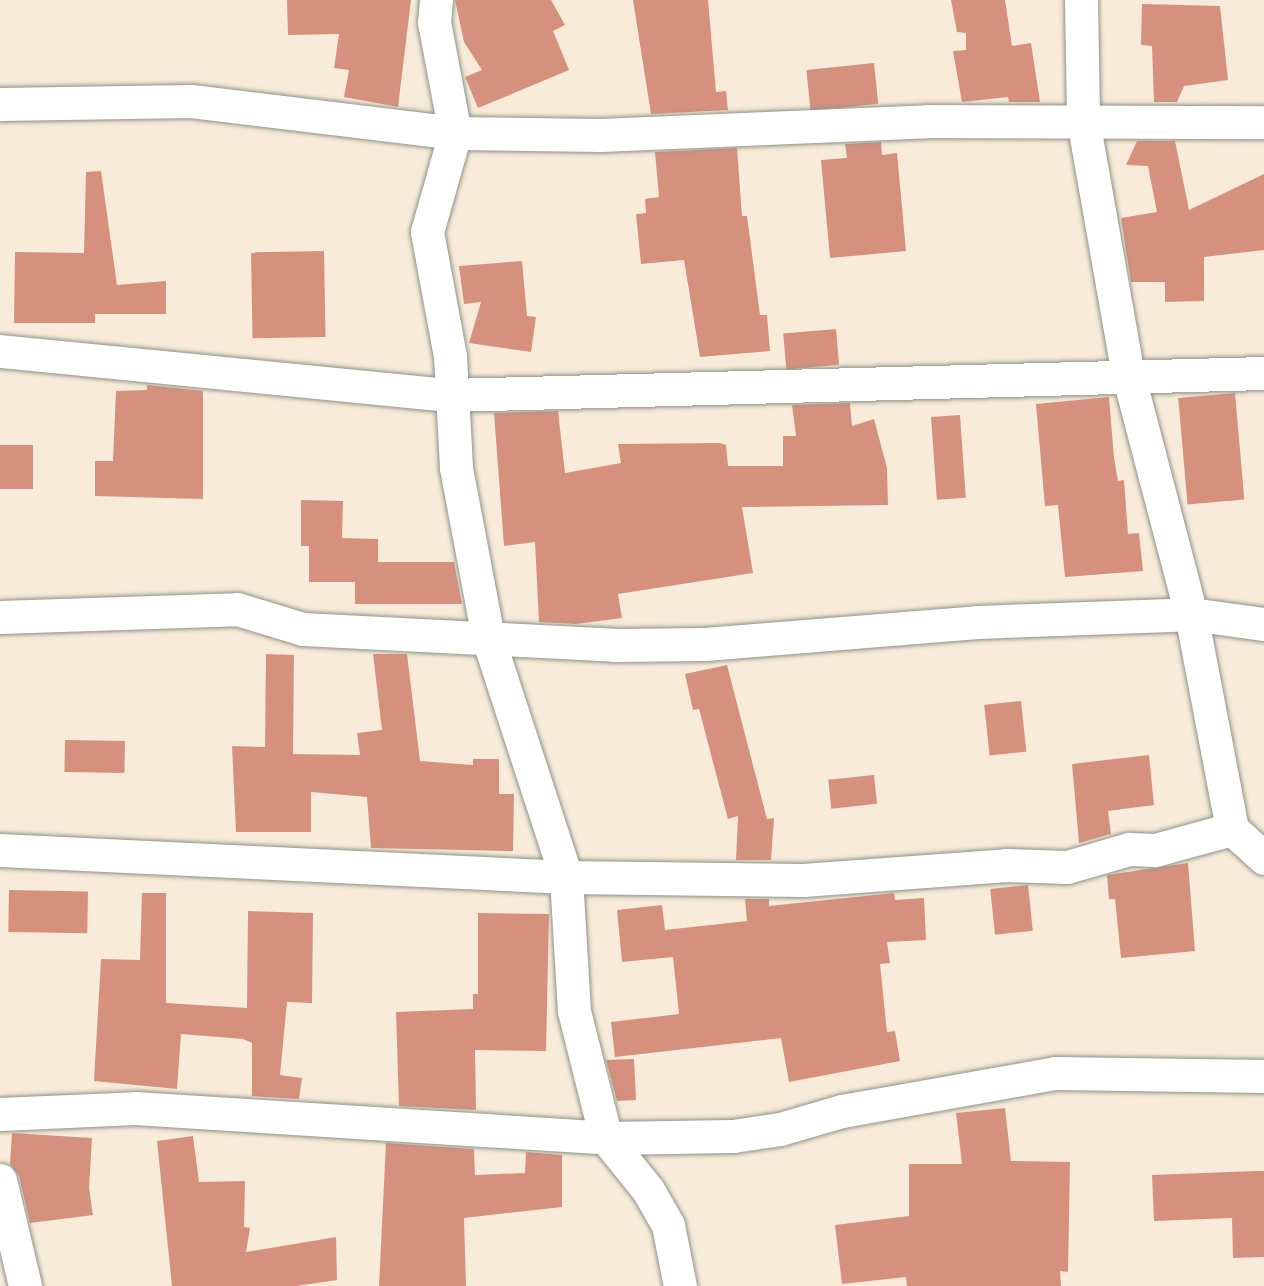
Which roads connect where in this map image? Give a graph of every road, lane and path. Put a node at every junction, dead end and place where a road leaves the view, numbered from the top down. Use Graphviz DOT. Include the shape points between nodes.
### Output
graph roads {
  1 [pos="436,0"];
  2 [pos="1081,0"];
  3 [pos="0,104"];
  4 [pos="1083,120"];
  5 [pos="1264,122"];
  6 [pos="455,133"];
  7 [pos="0,351"];
  8 [pos="1264,373"];
  9 [pos="1128,374"];
  10 [pos="451,395"];
  11 [pos="1191,614"];
  12 [pos="0,617"];
  13 [pos="1264,624"];
  14 [pos="488,638"];
  15 [pos="1232,829"];
  16 [pos="0,850"];
  17 [pos="1264,858"];
  18 [pos="566,877"];
  19 [pos="1264,1076"];
  20 [pos="0,1114"];
  21 [pos="606,1138"];
  22 [pos="0,1181"];
  23 [pos="25,1286"];
  24 [pos="680,1286"];
  1 -- 6 [label="street" via="434,22"];
  2 -- 4 [label="street"];
  3 -- 6 [label="street" via="191,101"];
  4 -- 5 [label="street"];
  4 -- 6 [label="street" via="600,135"];
  4 -- 9 [label="street"];
  6 -- 10 [label="street" via="427,232 450,356"];
  7 -- 10 [label="street"];
  8 -- 9 [label="street"];
  9 -- 10 [label="street"];
  9 -- 11 [label="street"];
  10 -- 14 [label="street" via="456,468"];
  11 -- 13 [label="street"];
  11 -- 14 [label="street" via="977,622 705,644"];
  11 -- 15 [label="street"];
  12 -- 14 [label="street" via="237,609 303,629"];
  14 -- 18 [label="street"];
  15 -- 17 [label="street"];
  15 -- 18 [label="street" via="1066,867 1007,865 803,880"];
  16 -- 18 [label="street"];
  18 -- 21 [label="street" via="574,1012"];
  19 -- 21 [label="street" via="1055,1073 842,1111 780,1129 733,1136"];
  20 -- 21 [label="street" via="135,1108"];
  21 -- 24 [label="street" via="648,1190 668,1225"];
  22 -- 23 [label="street"];
}
